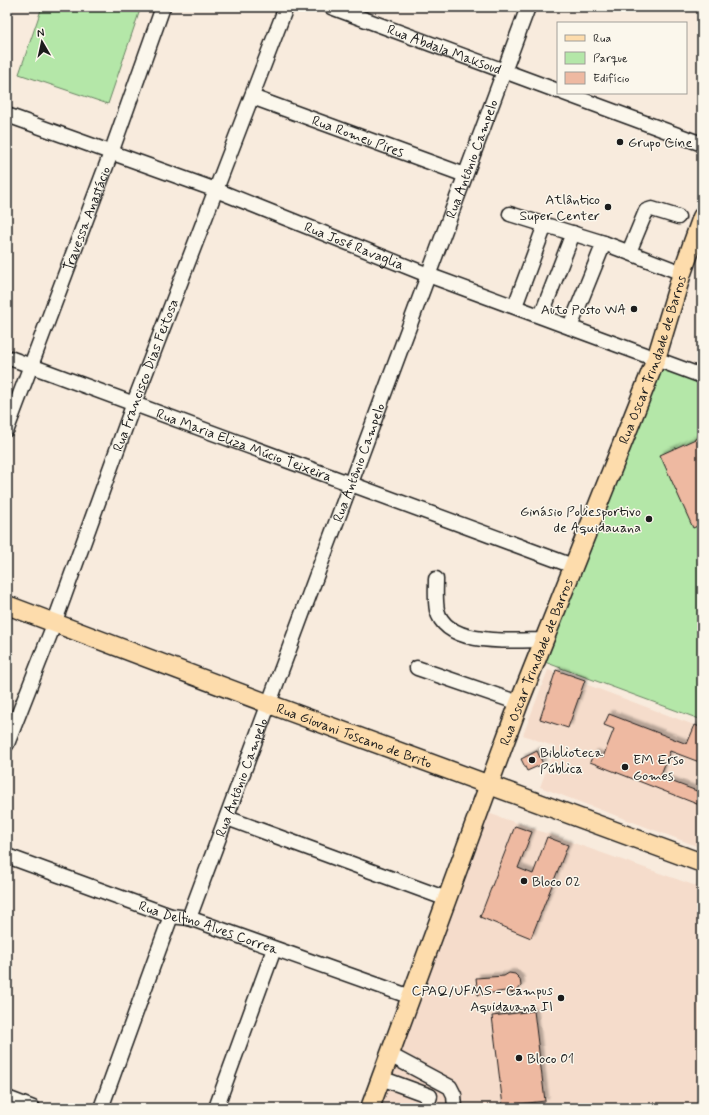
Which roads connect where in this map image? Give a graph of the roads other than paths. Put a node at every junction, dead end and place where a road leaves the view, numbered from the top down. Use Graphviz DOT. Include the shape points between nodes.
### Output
graph roads {
  1 [pos="163,7"];
  2 [pos="286,7"];
  3 [pos="331,7"];
  4 [pos="528,7"];
  5 [pos="504,71"];
  6 [pos="557,91"];
  7 [pos="567,94"];
  8 [pos="252,97"];
  9 [pos="7,115"];
  10 [pos="702,144"];
  11 [pos="111,153"];
  12 [pos="465,175"];
  13 [pos="216,190"];
  14 [pos="510,214"];
  15 [pos="678,217"];
  16 [pos="702,217"];
  17 [pos="545,225"];
  18 [pos="573,233"];
  19 [pos="604,243"];
  20 [pos="697,246"];
  21 [pos="629,252"];
  22 [pos="682,273"];
  23 [pos="428,274"];
  24 [pos="515,306"];
  25 [pos="540,316"];
  26 [pos="570,327"];
  27 [pos="7,357"];
  28 [pos="656,359"];
  29 [pos="32,366"];
  30 [pos="702,376"];
  31 [pos="134,403"];
  32 [pos="7,429"];
  33 [pos="351,484"];
  34 [pos="572,566"];
  35 [pos="436,579"];
  36 [pos="7,605"];
  37 [pos="54,623"];
  38 [pos="545,640"];
  39 [pos="417,668"];
  40 [pos="519,703"];
  41 [pos="269,704"];
  42 [pos="7,744"];
  43 [pos="490,784"];
  44 [pos="227,818"];
  45 [pos="7,856"];
  46 [pos="702,863"];
  47 [pos="447,899"];
  48 [pos="171,916"];
  49 [pos="189,918"];
  50 [pos="274,949"];
  51 [pos="411,997"];
  52 [pos="390,1055"];
  53 [pos="381,1078"];
  54 [pos="438,1079"];
  55 [pos="7,1098"];
  56 [pos="428,1102"];
  57 [pos="33,1108"];
  58 [pos="101,1108"];
  59 [pos="216,1108"];
  60 [pos="370,1108"];
  61 [pos="455,1108"];
  1 -- 11 [label="street, Travessa Anastácio"];
  2 -- 8 [label="street, Rua Francisco Dias Feitosa"];
  3 -- 5 [label="street, Rua Abdala Maksoud"];
  4 -- 5 [label="street, Rua Antônio Campelo"];
  5 -- 6 [label="street, Rua Abdala Maksoud"];
  5 -- 12 [label="street, Rua Antônio Campelo"];
  7 -- 10 [label="street"];
  8 -- 12 [label="street, Rua Romeu Pires"];
  8 -- 13 [label="street, Rua Francisco Dias Feitosa"];
  9 -- 11 [label="street, Rua José Ravaglia"];
  11 -- 13 [label="street, Rua José Ravaglia"];
  11 -- 29 [label="street, Travessa Anastácio"];
  12 -- 23 [label="street, Rua Antônio Campelo"];
  13 -- 23 [label="street, Rua José Ravaglia"];
  13 -- 31 [label="street, Rua Francisco Dias Feitosa"];
  14 -- 17 [label="street"];
  15 -- 21 [label="street" via="652,209 646,211"];
  16 -- 20 [label="main road, Rua Oscar Trindade de Barros"];
  17 -- 18 [label="street"];
  17 -- 24 [label="street"];
  18 -- 19 [label="street"];
  18 -- 25 [label="street"];
  19 -- 21 [label="street"];
  19 -- 26 [label="street"];
  20 -- 22 [label="main road, Rua Oscar Trindade de Barros"];
  21 -- 22 [label="street"];
  22 -- 28 [label="main road, Rua Oscar Trindade de Barros"];
  23 -- 24 [label="street, Rua José Ravaglia"];
  23 -- 33 [label="street, Rua Antônio Campelo"];
  24 -- 25 [label="street, Rua José Ravaglia"];
  25 -- 26 [label="street, Rua José Ravaglia"];
  26 -- 28 [label="street, Rua José Ravaglia"];
  27 -- 29 [label="street, Rua Maria Eliza Múcio Teixeira"];
  28 -- 30 [label="street, Rua José Ravaglia"];
  28 -- 34 [label="main road, Rua Oscar Trindade de Barros"];
  29 -- 31 [label="street, Rua Maria Eliza Múcio Teixeira"];
  29 -- 32 [label="street, Travessa Anastácio"];
  31 -- 33 [label="street, Rua Maria Eliza Múcio Teixeira"];
  31 -- 37 [label="street, Rua Francisco Dias Feitosa"];
  33 -- 34 [label="street, Rua Maria Eliza Múcio Teixeira"];
  33 -- 41 [label="street, Rua Antônio Campelo"];
  34 -- 38 [label="main road, Rua Oscar Trindade de Barros"];
  35 -- 38 [label="street" via="437,610 443,622 455,632 478,640"];
  36 -- 37 [label="main road, Rua Giovani Toscano de Brito"];
  37 -- 41 [label="main road, Rua Giovani Toscano de Brito"];
  37 -- 42 [label="street, Rua Francisco Dias Feitosa"];
  38 -- 40 [label="main road, Rua Oscar Trindade de Barros"];
  39 -- 40 [label="street"];
  40 -- 43 [label="main road, Rua Oscar Trindade de Barros"];
  41 -- 43 [label="main road, Rua Giovani Toscano de Brito"];
  41 -- 44 [label="street, Rua Antônio Campelo"];
  43 -- 46 [label="main road, Rua Giovani Toscano de Brito"];
  43 -- 47 [label="main road, Rua Oscar Trindade de Barros"];
  44 -- 47 [label="street"];
  44 -- 49 [label="street, Rua Antônio Campelo"];
  45 -- 48 [label="street, Rua Delfino Alves Correa"];
  47 -- 51 [label="main road, Rua Oscar Trindade de Barros"];
  48 -- 49 [label="street, Rua Delfino Alves Correa"];
  48 -- 58 [label="street"];
  49 -- 50 [label="street, Rua Delfino Alves Correa"];
  50 -- 51 [label="street, Rua Delfino Alves Correa"];
  50 -- 59 [label="street"];
  51 -- 52 [label="main road, Rua Oscar Trindade de Barros"];
  52 -- 53 [label="main road, Rua Oscar Trindade de Barros"];
  52 -- 54 [label="street"];
  53 -- 56 [label="street"];
  53 -- 60 [label="main road, Rua Oscar Trindade de Barros"];
  54 -- 56 [label="street"];
  54 -- 61 [label="street" via="450,1087 454,1095"];
  55 -- 57 [label="street"];
}
